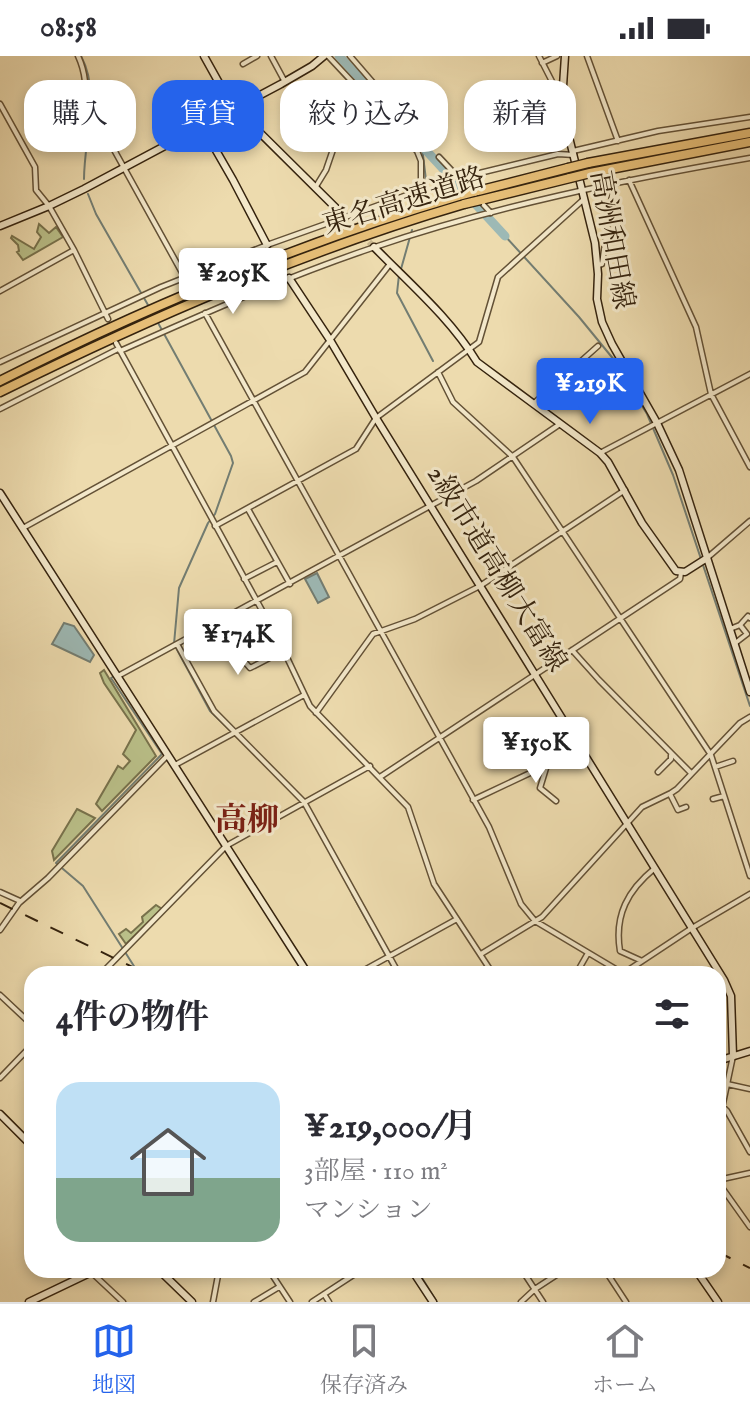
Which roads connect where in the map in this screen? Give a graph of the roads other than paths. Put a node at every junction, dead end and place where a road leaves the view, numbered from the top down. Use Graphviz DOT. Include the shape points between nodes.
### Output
graph roads {
  1 [pos="78,56"];
  2 [pos="204,56"];
  3 [pos="257,56"];
  4 [pos="271,56"];
  5 [pos="326,56"];
  6 [pos="350,56"];
  7 [pos="539,56"];
  8 [pos="557,56"];
  9 [pos="565,56"];
  10 [pos="587,56"];
  11 [pos="542,63"];
  12 [pos="243,64"];
  13 [pos="217,80"];
  14 [pos="284,80"];
  15 [pos="288,80"];
  16 [pos="351,80"];
  17 [pos="371,80"];
  18 [pos="551,80"];
  19 [pos="563,80"];
  20 [pos="0,104"];
  21 [pos="750,117"];
  22 [pos="750,133"];
  23 [pos="264,137"];
  24 [pos="618,141"];
  25 [pos="750,142"];
  26 [pos="152,152"];
  27 [pos="217,152"];
  28 [pos="332,152"];
  29 [pos="417,152"];
  30 [pos="574,153"];
  31 [pos="439,157"];
  32 [pos="750,158"];
  33 [pos="124,166"];
  34 [pos="589,168"];
  35 [pos="459,178"];
  36 [pos="629,180"];
  37 [pos="614,182"];
  38 [pos="315,188"];
  39 [pos="582,189"];
  40 [pos="585,198"];
  41 [pos="461,200"];
  42 [pos="49,206"];
  43 [pos="490,213"];
  44 [pos="344,216"];
  45 [pos="0,226"];
  46 [pos="267,245"];
  47 [pos="374,247"];
  48 [pos="74,250"];
  49 [pos="390,264"];
  50 [pos="598,265"];
  51 [pos="185,278"];
  52 [pos="289,278"];
  53 [pos="0,291"];
  54 [pos="106,312"];
  55 [pos="205,313"];
  56 [pos="108,319"];
  57 [pos="330,340"];
  58 [pos="598,346"];
  59 [pos="118,348"];
  60 [pos="469,349"];
  61 [pos="0,362"];
  62 [pos="438,372"];
  63 [pos="750,374"];
  64 [pos="0,381"];
  65 [pos="0,392"];
  66 [pos="711,394"];
  67 [pos="253,401"];
  68 [pos="533,404"];
  69 [pos="0,409"];
  70 [pos="376,418"];
  71 [pos="657,423"];
  72 [pos="561,424"];
  73 [pos="171,445"];
  74 [pos="600,453"];
  75 [pos="513,457"];
  76 [pos="750,467"];
  77 [pos="297,480"];
  78 [pos="625,490"];
  79 [pos="0,493"];
  80 [pos="432,506"];
  81 [pos="248,508"];
  82 [pos="750,521"];
  83 [pos="215,526"];
  84 [pos="23,528"];
  85 [pos="562,532"];
  86 [pos="339,556"];
  87 [pos="707,558"];
  88 [pos="277,562"];
  89 [pos="681,573"];
  90 [pos="244,579"];
  91 [pos="290,584"];
  92 [pos="480,586"];
  93 [pos="256,602"];
  94 [pos="749,615"];
  95 [pos="620,618"];
  96 [pos="218,623"];
  97 [pos="740,625"];
  98 [pos="730,629"];
  99 [pos="381,631"];
  100 [pos="749,636"];
  101 [pos="177,644"];
  102 [pos="734,644"];
  103 [pos="572,650"];
  104 [pos="284,651"];
  105 [pos="535,674"];
  106 [pos="118,676"];
  107 [pos="750,692"];
  108 [pos="304,695"];
  109 [pos="316,713"];
  110 [pos="749,718"];
  111 [pos="236,733"];
  112 [pos="574,735"];
  113 [pos="505,736"];
  114 [pos="440,738"];
  115 [pos="552,753"];
  116 [pos="671,753"];
  117 [pos="168,755"];
  118 [pos="711,755"];
  119 [pos="733,761"];
  120 [pos="175,765"];
  121 [pos="547,765"];
  122 [pos="370,766"];
  123 [pos="715,767"];
  124 [pos="658,772"];
  125 [pos="691,773"];
  126 [pos="380,777"];
  127 [pos="670,794"];
  128 [pos="724,796"];
  129 [pos="713,799"];
  130 [pos="473,800"];
  131 [pos="556,801"];
  132 [pos="304,802"];
  133 [pos="686,807"];
  134 [pos="627,822"];
  135 [pos="226,846"];
  136 [pos="655,868"];
  137 [pos="750,876"];
  138 [pos="0,892"];
  139 [pos="750,894"];
  140 [pos="20,901"];
  141 [pos="457,919"];
  142 [pos="535,921"];
  143 [pos="692,928"];
  144 [pos="0,930"];
  145 [pos="588,953"];
  146 [pos="481,954"];
  147 [pos="389,955"];
  148 [pos="642,961"];
  149 [pos="109,966"];
  150 [pos="303,966"];
  151 [pos="370,966"];
  152 [pos="395,966"];
  153 [pos="488,966"];
  154 [pos="581,966"];
  155 [pos="610,966"];
  156 [pos="635,966"];
  157 [pos="715,966"];
  158 [pos="726,985"];
  159 [pos="0,995"];
  160 [pos="24,1018"];
  161 [pos="750,1051"];
  162 [pos="24,1053"];
  163 [pos="733,1056"];
  164 [pos="726,1058"];
  165 [pos="0,1078"];
  166 [pos="727,1084"];
  167 [pos="726,1088"];
  168 [pos="750,1089"];
  169 [pos="726,1110"];
  170 [pos="0,1114"];
  171 [pos="24,1138"];
  172 [pos="750,1152"];
  173 [pos="750,1173"];
  174 [pos="726,1179"];
  175 [pos="726,1192"];
  176 [pos="750,1227"];
  177 [pos="79,1278"];
  178 [pos="101,1278"];
  179 [pos="167,1278"];
  180 [pos="218,1278"];
  181 [pos="274,1278"];
  182 [pos="349,1278"];
  183 [pos="417,1278"];
  184 [pos="527,1278"];
  185 [pos="552,1278"];
  186 [pos="610,1278"];
  187 [pos="702,1278"];
  188 [pos="280,1286"];
  189 [pos="535,1289"];
  190 [pos="324,1294"];
  191 [pos="29,1302"];
  192 [pos="123,1302"];
  193 [pos="192,1302"];
  194 [pos="213,1302"];
  195 [pos="254,1302"];
  196 [pos="290,1302"];
  197 [pos="312,1302"];
  198 [pos="329,1302"];
  199 [pos="433,1302"];
  200 [pos="521,1302"];
  201 [pos="543,1302"];
  202 [pos="626,1302"];
  203 [pos="718,1302"];
  1 -- 33 [label="street" via="86,108"];
  2 -- 13 [label="street"];
  3 -- 12 [label="street"];
  4 -- 14 [label="street"];
  5 -- 15 [label="street"];
  5 -- 16 [label="street"];
  6 -- 17 [label="street"];
  7 -- 11 [label="street"];
  8 -- 11 [label="street"];
  9 -- 19 [label="street, 高洲和田線"];
  10 -- 24 [label="street"];
  11 -- 18 [label="street"];
  20 -- 42 [label="street" via="35,167 36,190"];
  21 -- 24 [label="street"];
  22 -- 34 [label="highway, 東名高速道路"];
  23 -- 38 [label="street"];
  24 -- 30 [label="street"];
  25 -- 34 [label="highway, 東名高速道路"];
  26 -- 33 [label="street"];
  27 -- 46 [label="street"];
  28 -- 38 [label="street"];
  29 -- 44 [label="street" via="421,190"];
  30 -- 35 [label="street"];
  30 -- 39 [label="street, 高洲和田線"];
  31 -- 35 [label="street"];
  32 -- 36 [label="street"];
  33 -- 42 [label="street"];
  33 -- 51 [label="street"];
  34 -- 41 [label="highway, 東名高速道路, bridge"];
  34 -- 41 [label="highway, 東名高速道路, bridge" via="570,178"];
  35 -- 43 [label="street"];
  36 -- 37 [label="street"];
  36 -- 66 [label="street" via="696,327"];
  37 -- 39 [label="street"];
  37 -- 50 [label="street"];
  38 -- 44 [label="street"];
  39 -- 40 [label="street, 高洲和田線"];
  39 -- 43 [label="street"];
  40 -- 50 [label="street, 高洲和田線"];
  40 -- 60 [label="street" via="498,277 479,342"];
  41 -- 64 [label="highway, 東名高速道路" via="343,233 224,277"];
  41 -- 65 [label="highway, 東名高速道路" via="228,287"];
  42 -- 45 [label="street"];
  42 -- 48 [label="street"];
  43 -- 47 [label="street"];
  44 -- 46 [label="street"];
  46 -- 51 [label="street"];
  47 -- 49 [label="street"];
  47 -- 52 [label="street"];
  48 -- 53 [label="street"];
  48 -- 54 [label="street"];
  49 -- 57 [label="street"];
  49 -- 60 [label="street"];
  50 -- 71 [label="street, 高洲和田線" via="602,322"];
  51 -- 54 [label="street"];
  52 -- 55 [label="street"];
  52 -- 57 [label="street, 2級市道高柳大富線"];
  54 -- 56 [label="street"];
  54 -- 61 [label="street"];
  55 -- 59 [label="street"];
  55 -- 67 [label="street"];
  57 -- 67 [label="street" via="305,372"];
  57 -- 70 [label="street, 2級市道高柳大富線"];
  58 -- 68 [label="street"];
  59 -- 69 [label="street"];
  59 -- 73 [label="street"];
  60 -- 62 [label="street"];
  60 -- 68 [label="street" via="477,362"];
  62 -- 70 [label="street"];
  62 -- 75 [label="street" via="453,402"];
  63 -- 66 [label="street"];
  66 -- 71 [label="street"];
  66 -- 76 [label="street"];
  67 -- 73 [label="street"];
  67 -- 77 [label="street"];
  68 -- 72 [label="street"];
  70 -- 77 [label="street" via="356,449"];
  70 -- 80 [label="street, 2級市道高柳大富線"];
  71 -- 74 [label="street"];
  71 -- 87 [label="street, 高洲和田線" via="679,470"];
  72 -- 74 [label="street"];
  72 -- 75 [label="street"];
  73 -- 83 [label="street"];
  73 -- 84 [label="street"];
  74 -- 78 [label="street"];
  75 -- 80 [label="street"];
  75 -- 85 [label="street"];
  77 -- 81 [label="street"];
  77 -- 86 [label="street"];
  78 -- 85 [label="street"];
  78 -- 89 [label="street" via="642,523"];
  79 -- 84 [label="street"];
  80 -- 86 [label="street"];
  80 -- 92 [label="street, 2級市道高柳大富線"];
  81 -- 83 [label="street"];
  81 -- 88 [label="street"];
  82 -- 87 [label="street"];
  83 -- 90 [label="street"];
  84 -- 106 [label="street"];
  85 -- 92 [label="street"];
  85 -- 95 [label="street"];
  86 -- 91 [label="street"];
  86 -- 99 [label="street"];
  87 -- 89 [label="street"];
  87 -- 98 [label="street, 高洲和田線"];
  88 -- 90 [label="street"];
  88 -- 91 [label="street"];
  89 -- 95 [label="street" via="680,579"];
  90 -- 93 [label="street"];
  91 -- 93 [label="street"];
  92 -- 99 [label="street"];
  92 -- 105 [label="street, 2級市道高柳大富線"];
  93 -- 96 [label="street"];
  93 -- 104 [label="street"];
  94 -- 97 [label="street"];
  95 -- 103 [label="street"];
  95 -- 118 [label="street"];
  96 -- 101 [label="street"];
  96 -- 104 [label="street" via="250,668"];
  97 -- 98 [label="street"];
  97 -- 100 [label="street"];
  98 -- 102 [label="street, 高洲和田線"];
  99 -- 109 [label="street" via="373,634"];
  99 -- 114 [label="street"];
  100 -- 102 [label="street"];
  101 -- 106 [label="street"];
  101 -- 111 [label="street" via="214,711"];
  102 -- 107 [label="street, 高洲和田線"];
  103 -- 105 [label="street"];
  103 -- 116 [label="street"];
  104 -- 108 [label="street"];
  105 -- 112 [label="street, 2級市道高柳大富線"];
  105 -- 114 [label="street"];
  106 -- 117 [label="street"];
  108 -- 109 [label="street"];
  108 -- 111 [label="street"];
  109 -- 122 [label="street"];
  110 -- 118 [label="street"];
  111 -- 120 [label="street"];
  111 -- 132 [label="street"];
  112 -- 115 [label="street"];
  112 -- 134 [label="street, 2級市道高柳大富線"];
  113 -- 115 [label="street" via="534,721"];
  114 -- 126 [label="street"];
  114 -- 130 [label="street"];
  115 -- 121 [label="street"];
  116 -- 124 [label="street"];
  116 -- 125 [label="street"];
  117 -- 120 [label="street"];
  117 -- 140 [label="street"];
  118 -- 123 [label="street"];
  118 -- 125 [label="street"];
  119 -- 123 [label="street"];
  120 -- 135 [label="street"];
  121 -- 130 [label="street"];
  121 -- 131 [label="street" via="540,788"];
  122 -- 126 [label="street"];
  122 -- 132 [label="street"];
  123 -- 128 [label="street"];
  125 -- 127 [label="street"];
  126 -- 141 [label="street" via="408,807 434,884"];
  127 -- 133 [label="street" via="678,810"];
  127 -- 134 [label="street" via="642,807"];
  128 -- 129 [label="street"];
  128 -- 137 [label="street"];
  130 -- 142 [label="street" via="521,904"];
  132 -- 135 [label="street"];
  132 -- 147 [label="street"];
  134 -- 136 [label="street, 2級市道高柳大富線"];
  134 -- 142 [label="street"];
  135 -- 149 [label="street"];
  135 -- 150 [label="street"];
  136 -- 143 [label="street, 2級市道高柳大富線"];
  136 -- 148 [label="street" via="634,886 619,926 620,951"];
  138 -- 140 [label="street"];
  139 -- 143 [label="street"];
  140 -- 144 [label="street"];
  141 -- 146 [label="street"];
  141 -- 147 [label="street"];
  142 -- 145 [label="street"];
  142 -- 146 [label="street"];
  143 -- 148 [label="street"];
  143 -- 157 [label="street, 2級市道高柳大富線"];
  145 -- 154 [label="street"];
  145 -- 155 [label="street"];
  146 -- 153 [label="street"];
  147 -- 151 [label="street"];
  147 -- 152 [label="street"];
  148 -- 156 [label="street"];
  158 -- 163 [label="street, 2級市道高柳大富線"];
  159 -- 160 [label="street"];
  161 -- 163 [label="street"];
  162 -- 165 [label="street"];
  163 -- 164 [label="street"];
  163 -- 166 [label="street"];
  166 -- 167 [label="street"];
  166 -- 168 [label="street"];
  169 -- 172 [label="street"];
  170 -- 171 [label="street"];
  173 -- 174 [label="street"];
  175 -- 176 [label="street"];
  177 -- 191 [label="street"];
  178 -- 192 [label="street"];
  179 -- 193 [label="street"];
  180 -- 194 [label="street"];
  181 -- 188 [label="street"];
  182 -- 190 [label="street"];
  183 -- 199 [label="street"];
  184 -- 189 [label="street"];
  185 -- 189 [label="street"];
  186 -- 202 [label="street"];
  187 -- 203 [label="street"];
  188 -- 195 [label="street"];
  188 -- 196 [label="street"];
  189 -- 200 [label="street"];
  189 -- 201 [label="street"];
  190 -- 197 [label="street"];
  190 -- 198 [label="street"];
}
